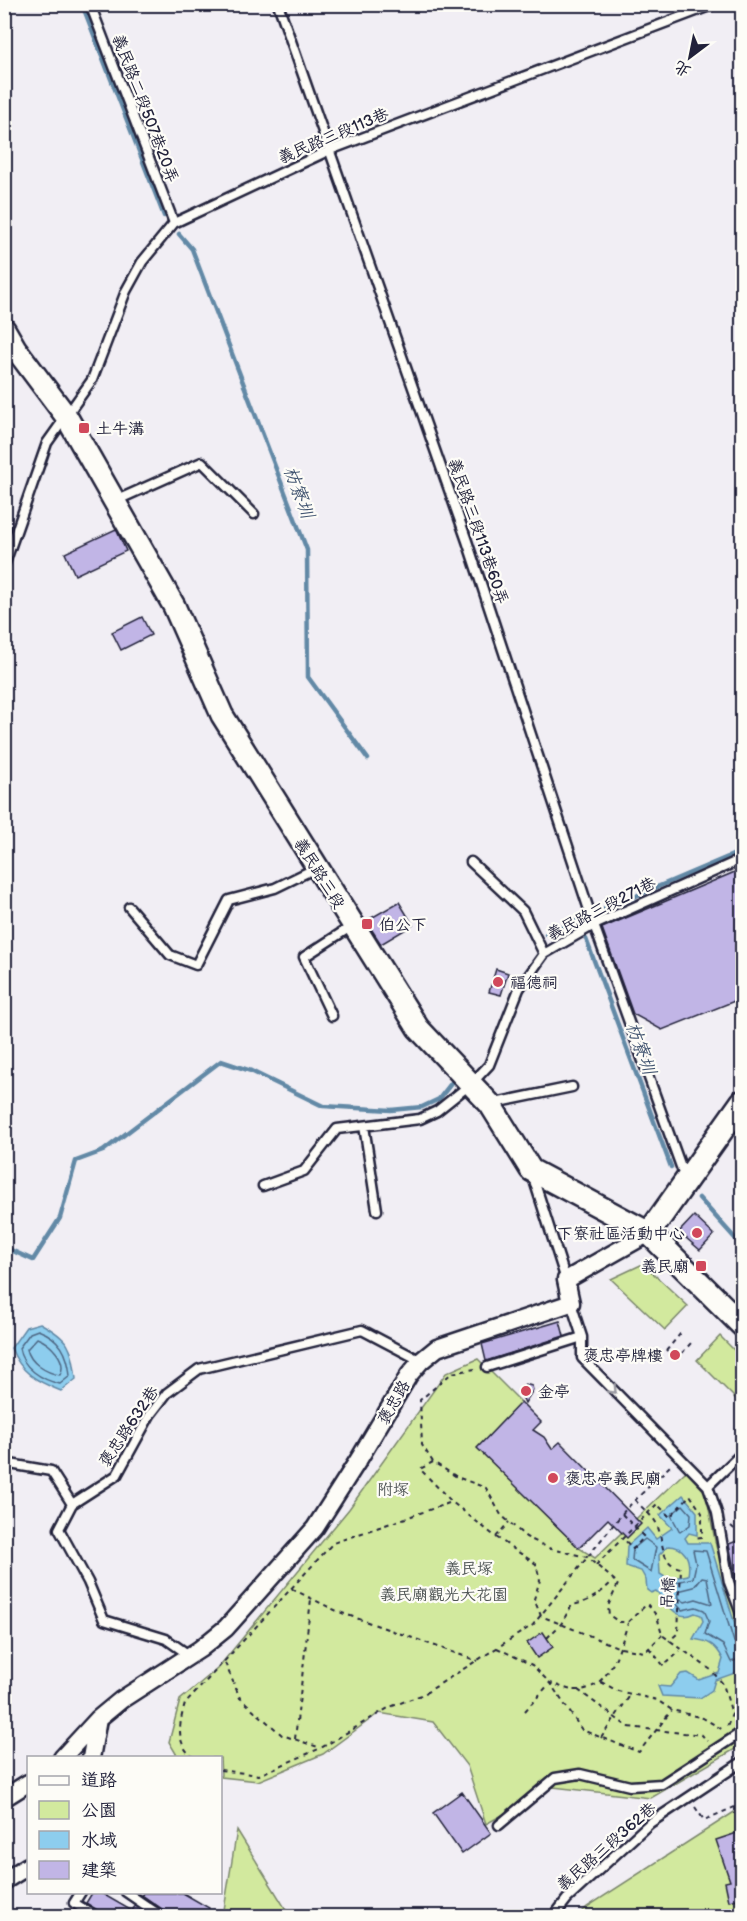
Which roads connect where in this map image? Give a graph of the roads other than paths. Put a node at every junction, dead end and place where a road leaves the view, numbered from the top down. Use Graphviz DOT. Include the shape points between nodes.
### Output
graph roads {
  1 [pos="90,4"];
  2 [pos="278,4"];
  3 [pos="715,4"];
  4 [pos="330,150"];
  5 [pos="174,223"];
  6 [pos="4,329"];
  7 [pos="10,351"];
  8 [pos="66,416"];
  9 [pos="114,501"];
  10 [pos="254,514"];
  11 [pos="4,567"];
  12 [pos="742,859"];
  13 [pos="471,862"];
  14 [pos="316,867"];
  15 [pos="129,907"];
  16 [pos="594,925"];
  17 [pos="352,926"];
  18 [pos="544,954"];
  19 [pos="332,1017"];
  20 [pos="472,1083"];
  21 [pos="572,1087"];
  22 [pos="742,1102"];
  23 [pos="490,1104"];
  24 [pos="364,1126"];
  25 [pos="531,1170"];
  26 [pos="686,1181"];
  27 [pos="263,1186"];
  28 [pos="377,1210"];
  29 [pos="650,1233"];
  30 [pos="566,1280"];
  31 [pos="571,1303"];
  32 [pos="742,1325"];
  33 [pos="582,1337"];
  34 [pos="421,1361"];
  35 [pos="487,1367"];
  36 [pos="742,1453"];
  37 [pos="4,1463"];
  38 [pos="708,1486"];
  39 [pos="72,1504"];
  40 [pos="742,1616"];
  41 [pos="189,1655"];
  42 [pos="98,1719"];
  43 [pos="742,1732"];
  44 [pos="64,1756"];
  45 [pos="91,1756"];
  46 [pos="742,1762"];
  47 [pos="27,1784"];
  48 [pos="4,1798"];
  49 [pos="499,1825"];
  50 [pos="27,1867"];
  51 [pos="4,1881"];
  52 [pos="80,1894"];
  53 [pos="127,1894"];
  54 [pos="95,1917"];
  55 [pos="161,1917"];
  56 [pos="554,1917"];
  1 -- 5 [label="lane, 義民路二段507巷20弄"];
  2 -- 4 [label="lane, 義民路三段113巷60弄"];
  3 -- 4 [label="lane, 義民路三段113巷"];
  4 -- 5 [label="lane, 義民路三段113巷"];
  4 -- 16 [label="lane, 義民路三段113巷60弄" via="467,541"];
  5 -- 8 [label="lane, 義民路三段113巷" via="142,262 126,291 92,380"];
  6 -- 7 [label="street, 義民路三段"];
  7 -- 8 [label="street, 義民路三段"];
  8 -- 9 [label="street, 義民路三段"];
  8 -- 11 [label="lane, 義民路三段113巷" via="47,443"];
  9 -- 10 [label="lane" via="202,462"];
  9 -- 14 [label="street, 義民路三段" via="174,606 222,716"];
  12 -- 16 [label="lane, 義民路三段271巷"];
  13 -- 18 [label="lane" via="523,911"];
  14 -- 15 [label="lane" via="275,888 229,900 196,965 170,955"];
  14 -- 17 [label="street, 義民路三段"];
  16 -- 18 [label="lane, 義民路三段271巷"];
  16 -- 26 [label="lane, 義民路三段113巷60弄"];
  17 -- 19 [label="lane" via="304,957"];
  17 -- 20 [label="street, 義民路三段" via="418,1028"];
  18 -- 20 [label="lane, 義民路三段271巷" via="519,989 489,1065"];
  20 -- 23 [label="street, 義民路三段"];
  20 -- 24 [label="lane, 義民路三段271巷" via="428,1116"];
  21 -- 23 [label="lane"];
  22 -- 26 [label="main road"];
  23 -- 25 [label="street, 義民路三段"];
  24 -- 27 [label="lane, 義民路三段271巷" via="337,1130 304,1171"];
  24 -- 28 [label="lane"];
  25 -- 29 [label="street"];
  25 -- 30 [label="lane"];
  26 -- 29 [label="main road"];
  29 -- 30 [label="street"];
  29 -- 32 [label="main road"];
  30 -- 31 [label="street"];
  31 -- 33 [label="lane"];
  31 -- 34 [label="street, 褒忠路" via="437,1348"];
  33 -- 35 [label="lane"];
  33 -- 38 [label="lane, one-way" via="582,1358"];
  34 -- 39 [label="lane, 褒忠路632巷" via="362,1330 199,1369 167,1393 150,1415 117,1475"];
  34 -- 41 [label="street, 褒忠路" via="315,1528 226,1628"];
  36 -- 38 [label="lane"];
  37 -- 39 [label="lane" via="51,1472"];
  38 -- 40 [label="lane" via="717,1513 729,1582"];
  39 -- 41 [label="lane" via="59,1529 104,1620 165,1639"];
  41 -- 42 [label="street, 褒忠路"];
  42 -- 44 [label="street, 褒忠路"];
  42 -- 45 [label="street"];
  43 -- 49 [label="lane" via="662,1784 630,1786 580,1774 555,1778"];
  46 -- 56 [label="lane, 義民路三段362巷" via="650,1823 567,1899"];
  47 -- 48 [label="street"];
  50 -- 51 [label="street"];
  52 -- 54 [label="lane" via="74,1903"];
  53 -- 55 [label="lane"];
}
